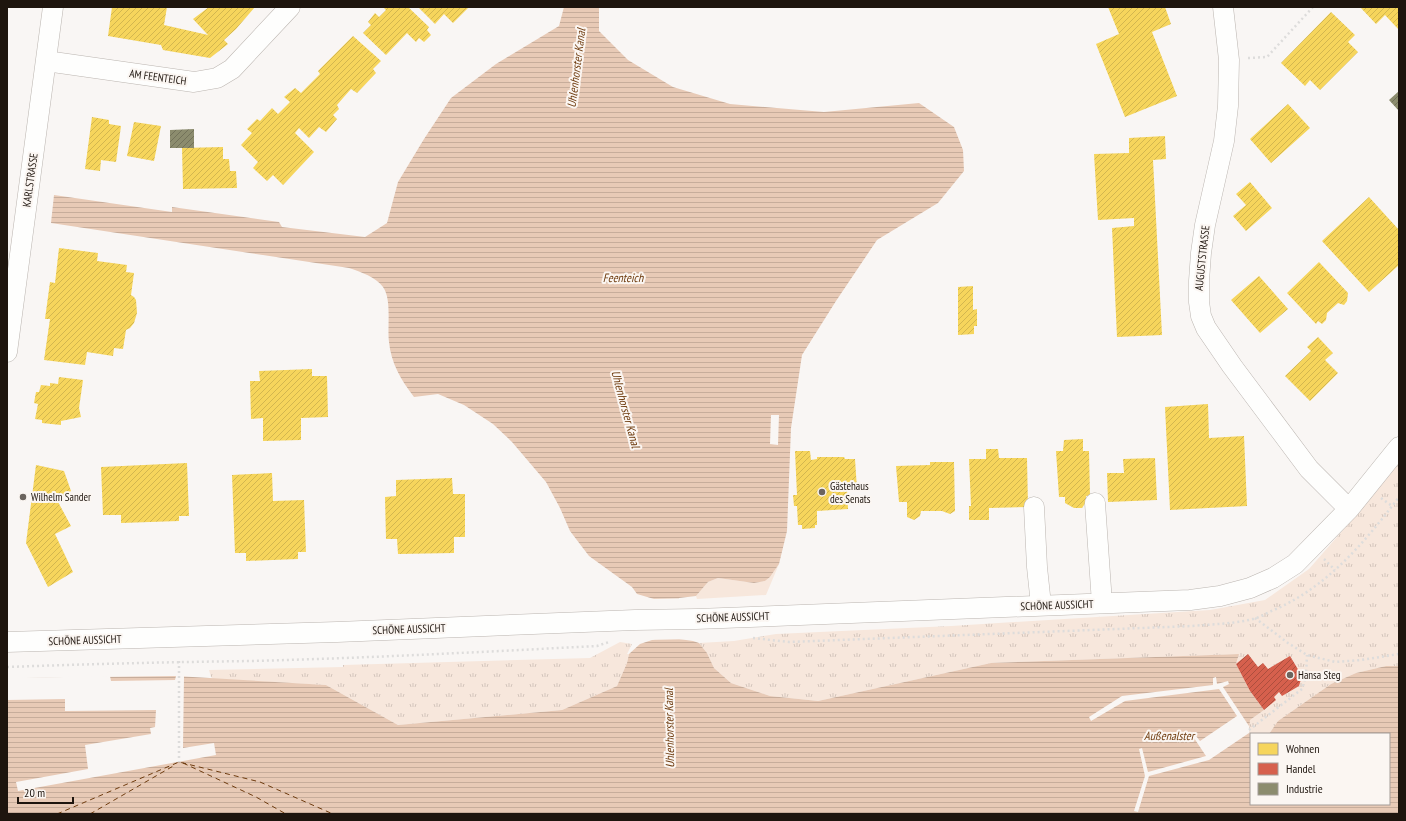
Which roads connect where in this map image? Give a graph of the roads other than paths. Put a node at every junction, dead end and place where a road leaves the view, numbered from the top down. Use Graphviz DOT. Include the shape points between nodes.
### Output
graph roads {
  1 [pos="53,7"];
  2 [pos="290,7"];
  3 [pos="1223,7"];
  4 [pos="46,61"];
  5 [pos="7,352"];
  6 [pos="1399,447"];
  7 [pos="1095,503"];
  8 [pos="1034,507"];
  9 [pos="1349,510"];
  10 [pos="1102,603"];
  11 [pos="1041,605"];
  12 [pos="7,642"];
  1 -- 4 [label="street, KARLSTRASSE"];
  2 -- 4 [label="street, AM FEENTEICH" via="232,68 217,78 194,82"];
  3 -- 9 [label="street, AUGUSTSTRASSE" via="1229,60 1228,106 1224,141 1201,253 1201,316 1206,328 1232,366 1309,469"];
  4 -- 5 [label="street, KARLSTRASSE"];
  6 -- 9 [label="street, SCHÖNE AUSSICHT"];
  7 -- 10 [label="street"];
  8 -- 11 [label="street"];
  9 -- 10 [label="street, SCHÖNE AUSSICHT" via="1295,564 1250,588 1190,600"];
  10 -- 11 [label="street, SCHÖNE AUSSICHT"];
  11 -- 12 [label="street, SCHÖNE AUSSICHT"];
}
